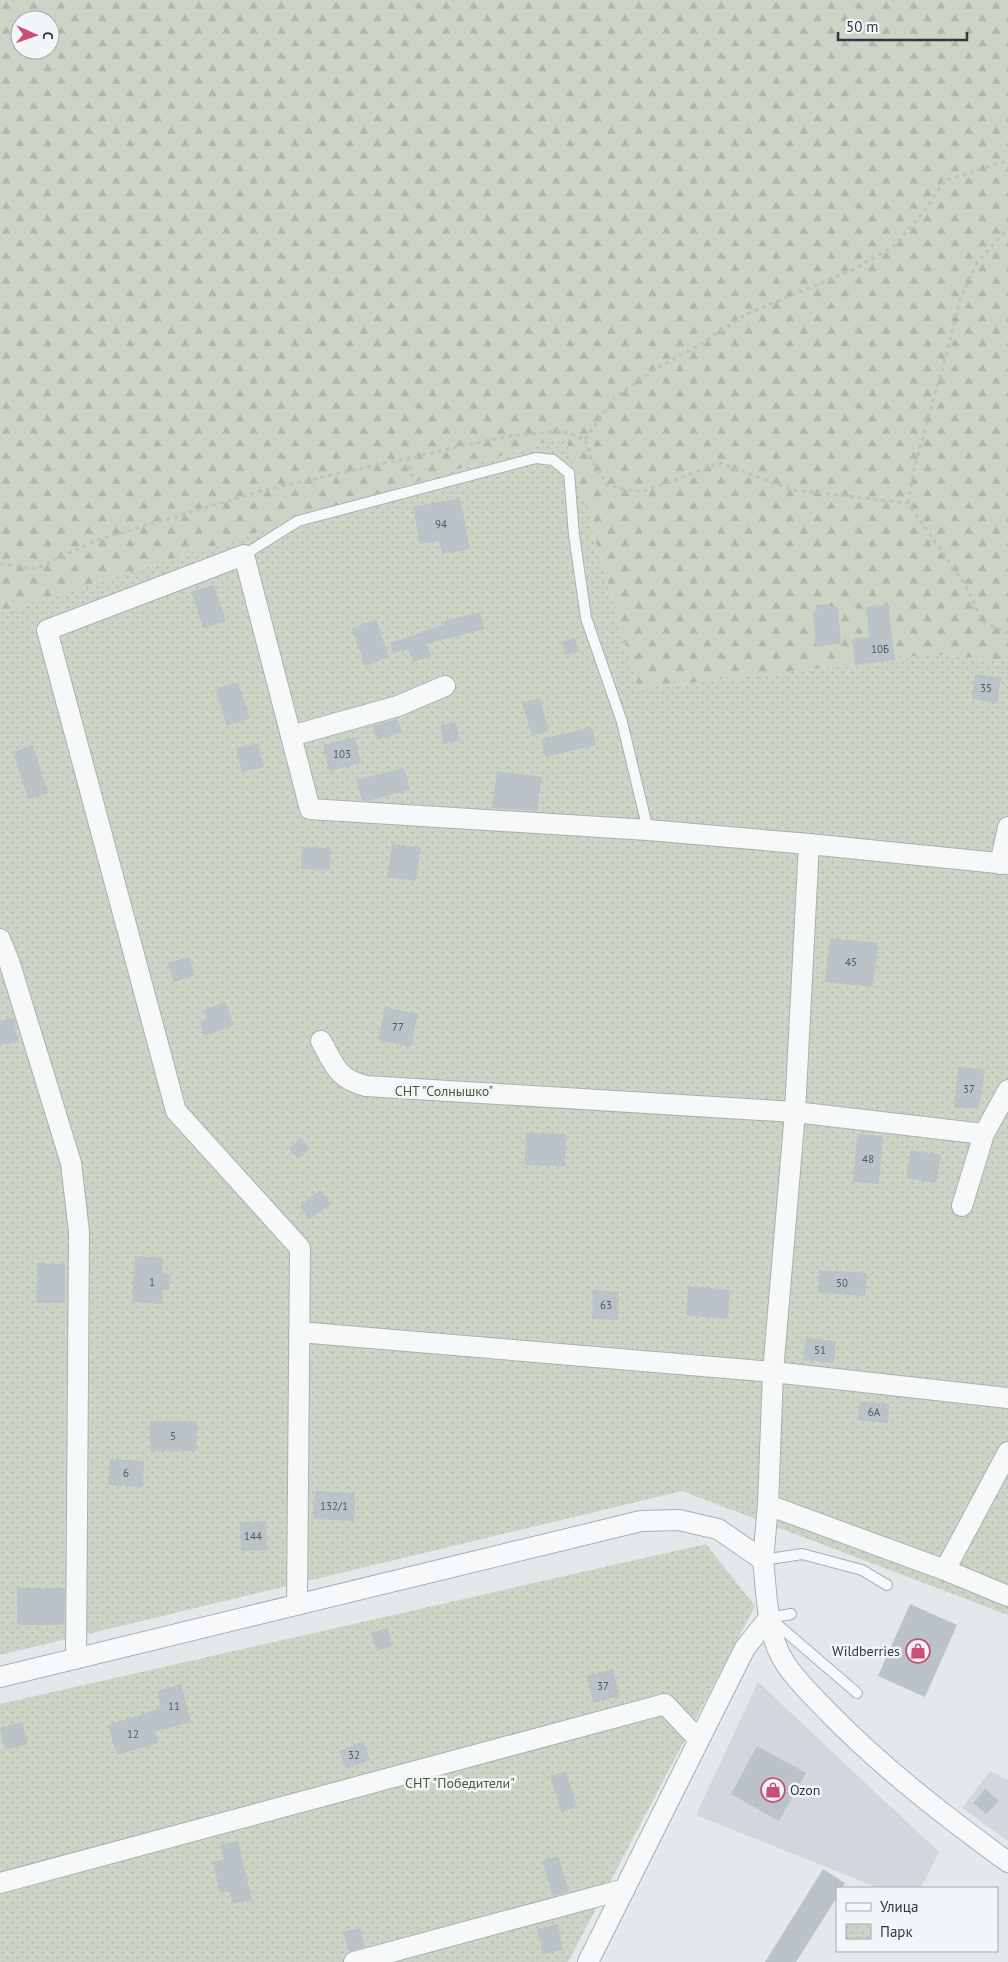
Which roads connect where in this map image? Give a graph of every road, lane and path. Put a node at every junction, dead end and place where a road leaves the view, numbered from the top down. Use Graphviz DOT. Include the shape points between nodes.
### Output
graph roads {
  1 [pos="1008,160"];
  2 [pos="1008,228"];
  3 [pos="585,439"];
  4 [pos="408,458"];
  5 [pos="415,489"];
  6 [pos="908,503"];
  7 [pos="244,555"];
  8 [pos="0,564"];
  9 [pos="1008,633"];
  10 [pos="445,686"];
  11 [pos="291,736"];
  12 [pos="1008,827"];
  13 [pos="648,830"];
  14 [pos="809,844"];
  15 [pos="1004,864"];
  16 [pos="0,939"];
  17 [pos="321,1041"];
  18 [pos="1008,1090"];
  19 [pos="795,1112"];
  20 [pos="984,1134"];
  21 [pos="962,1206"];
  22 [pos="300,1332"];
  23 [pos="773,1372"];
  24 [pos="1008,1398"];
  25 [pos="1008,1452"];
  26 [pos="768,1506"];
  27 [pos="763,1560"];
  28 [pos="945,1570"];
  29 [pos="886,1585"];
  30 [pos="1008,1596"];
  31 [pos="297,1605"];
  32 [pos="791,1614"];
  33 [pos="769,1618"];
  34 [pos="76,1659"];
  35 [pos="0,1677"];
  36 [pos="857,1693"];
  37 [pos="699,1740"];
  38 [pos="1008,1862"];
  39 [pos="0,1883"];
  40 [pos="625,1889"];
  41 [pos="354,1962"];
  42 [pos="588,1962"];
  1 -- 3 [label="path" via="944,181 924,212 894,246 854,269 745,315 655,369 614,398"];
  2 -- 6 [label="path" via="977,264 959,302 914,469"];
  3 -- 4 [label="path" via="562,431 508,436"];
  3 -- 6 [label="path" via="592,462 608,486 641,492 721,463 792,490"];
  4 -- 5 [label="path"];
  4 -- 8 [label="path" via="259,491 97,540 36,570"];
  5 -- 7 [label="lane" via="298,521"];
  5 -- 13 [label="lane" via="536,458 553,460 569,474 586,618 622,722"];
  6 -- 9 [label="path" via="966,586 983,622"];
  7 -- 11 [label="street"];
  7 -- 22 [label="street" via="47,630 176,1111 300,1248"];
  10 -- 11 [label="street" via="398,706"];
  11 -- 13 [label="street" via="310,809"];
  12 -- 15 [label="street"];
  13 -- 14 [label="street"];
  14 -- 15 [label="street"];
  14 -- 19 [label="street"];
  16 -- 34 [label="street" via="71,1163 79,1232"];
  17 -- 19 [label="street" via="340,1073 352,1083 366,1086"];
  18 -- 20 [label="street"];
  19 -- 20 [label="street"];
  19 -- 23 [label="street"];
  20 -- 21 [label="street"];
  22 -- 23 [label="street"];
  22 -- 31 [label="street"];
  23 -- 24 [label="street"];
  23 -- 26 [label="street"];
  25 -- 28 [label="street"];
  26 -- 27 [label="street"];
  26 -- 28 [label="street"];
  27 -- 29 [label="lane" via="802,1554 862,1570"];
  27 -- 31 [label="street" via="718,1529 679,1520 642,1520"];
  27 -- 33 [label="street"];
  28 -- 30 [label="street"];
  31 -- 34 [label="street"];
  32 -- 33 [label="lane"];
  33 -- 36 [label="lane"];
  33 -- 37 [label="street" via="745,1648"];
  33 -- 38 [label="street" via="784,1662 846,1730 893,1772"];
  34 -- 35 [label="street"];
  37 -- 39 [label="street" via="665,1704"];
  37 -- 40 [label="street"];
  40 -- 41 [label="street"];
  40 -- 42 [label="street"];
}
